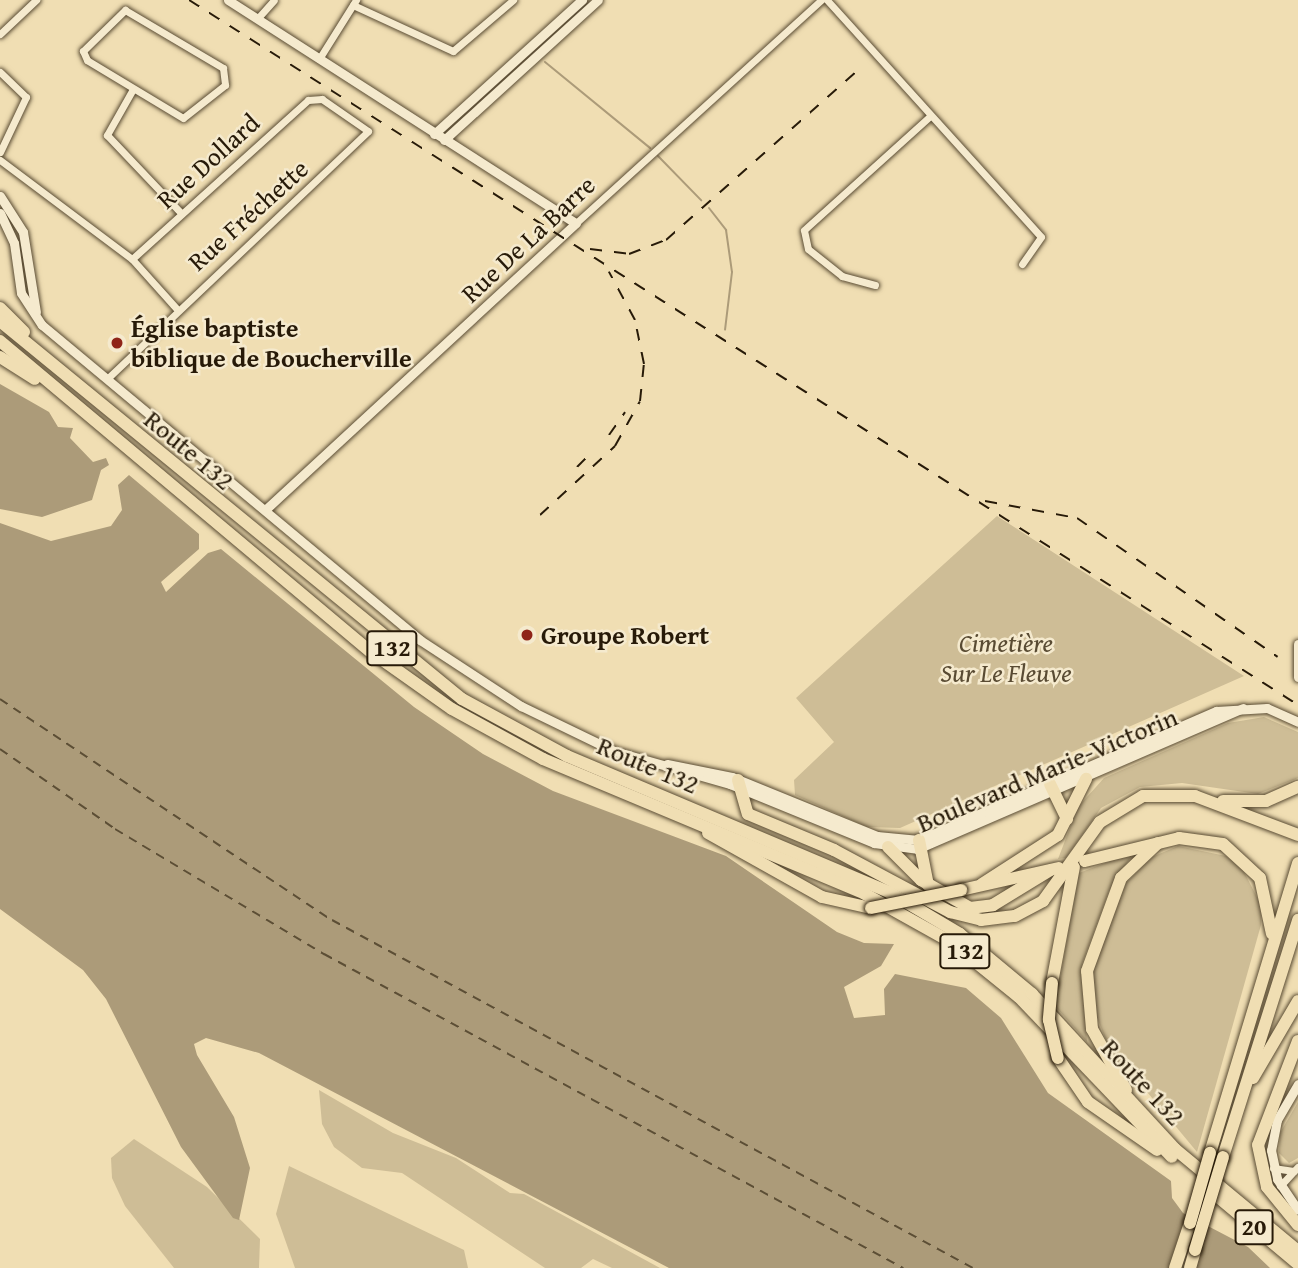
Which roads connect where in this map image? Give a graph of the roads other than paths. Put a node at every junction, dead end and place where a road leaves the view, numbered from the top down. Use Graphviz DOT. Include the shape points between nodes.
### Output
graph roads {
  1 [pos="36,0"];
  2 [pos="228,0"];
  3 [pos="274,0"];
  4 [pos="821,0"];
  5 [pos="827,0"];
  6 [pos="510,1"];
  7 [pos="589,2"];
  8 [pos="354,3"];
  9 [pos="257,19"];
  10 [pos="0,34"];
  11 [pos="546,40"];
  12 [pos="524,53"];
  13 [pos="319,59"];
  14 [pos="531,61"];
  15 [pos="0,72"];
  16 [pos="133,89"];
  17 [pos="314,98"];
  18 [pos="930,116"];
  19 [pos="434,134"];
  20 [pos="444,140"];
  21 [pos="0,152"];
  22 [pos="0,160"];
  23 [pos="0,196"];
  24 [pos="181,213"];
  25 [pos="0,214"];
  26 [pos="576,223"];
  27 [pos="132,259"];
  28 [pos="1022,264"];
  29 [pos="876,285"];
  30 [pos="0,308"];
  31 [pos="176,308"];
  32 [pos="0,321"];
  33 [pos="49,331"];
  34 [pos="0,341"];
  35 [pos="0,357"];
  36 [pos="109,377"];
  37 [pos="70,380"];
  38 [pos="77,405"];
  39 [pos="265,510"];
  40 [pos="1298,644"];
  41 [pos="1298,677"];
  42 [pos="1243,708"];
  43 [pos="1298,723"];
  44 [pos="1086,779"];
  45 [pos="1298,787"];
  46 [pos="741,789"];
  47 [pos="1052,789"];
  48 [pos="660,795"];
  49 [pos="1208,800"];
  50 [pos="675,814"];
  51 [pos="1066,819"];
  52 [pos="1298,835"];
  53 [pos="1158,843"];
  54 [pos="920,844"];
  55 [pos="888,847"];
  56 [pos="1298,863"];
  57 [pos="1079,864"];
  58 [pos="878,873"];
  59 [pos="982,884"];
  60 [pos="928,885"];
  61 [pos="1298,920"];
  62 [pos="1272,947"];
  63 [pos="1298,1001"];
  64 [pos="1040,1003"];
  65 [pos="1297,1044"];
  66 [pos="1296,1089"];
  67 [pos="1128,1094"];
  68 [pos="1238,1110"];
  69 [pos="1176,1161"];
  70 [pos="1273,1168"];
  71 [pos="1296,1169"];
  72 [pos="1280,1185"];
  73 [pos="1296,1207"];
  74 [pos="1298,1224"];
  75 [pos="1298,1243"];
  76 [pos="1298,1251"];
  77 [pos="1298,1264"];
  78 [pos="1175,1268"];
  79 [pos="1190,1268"];
  1 -- 10 [label="street"];
  2 -- 9 [label="street"];
  3 -- 9 [label="street"];
  4 -- 26 [label="street, Rue De La Barre"];
  5 -- 18 [label="street"];
  6 -- 8 [label="street" via="453,51"];
  7 -- 11 [label="street"];
  8 -- 13 [label="street"];
  9 -- 13 [label="street"];
  11 -- 12 [label="street"];
  11 -- 14 [label="street"];
  12 -- 14 [label="street"];
  12 -- 19 [label="street"];
  13 -- 19 [label="street"];
  14 -- 20 [label="street"];
  15 -- 21 [label="street" via="26,97"];
  16 -- 16 [label="street" via="83,56 125,10 227,76 183,118"];
  16 -- 24 [label="street" via="107,135"];
  17 -- 24 [label="street, Rue Dollard"];
  17 -- 31 [label="street, Rue Fréchette" via="364,126 368,135"];
  18 -- 28 [label="street" via="1041,237"];
  18 -- 29 [label="street" via="804,230 807,249 842,276"];
  19 -- 20 [label="street"];
  20 -- 26 [label="street"];
  22 -- 27 [label="street"];
  23 -- 33 [label="street, Boulevard Marie-Victorin" via="21,227 32,302"];
  24 -- 27 [label="street, Rue Dollard"];
  25 -- 33 [label="street, Boulevard Marie-Victorin" via="14,243 21,293"];
  26 -- 39 [label="street, Rue De La Barre"];
  27 -- 31 [label="street"];
  30 -- 37 [label="highway"];
  31 -- 36 [label="street, Rue Fréchette"];
  32 -- 37 [label="highway, Route 132 / 132"];
  33 -- 36 [label="street, Boulevard Marie-Victorin"];
  34 -- 38 [label="highway, Route 132 / 132"];
  35 -- 38 [label="highway"];
  36 -- 39 [label="street, Boulevard Marie-Victorin"];
  37 -- 48 [label="highway, Route 132 / 132" via="442,686 535,741"];
  38 -- 50 [label="highway, Route 132 / 132" via="430,695 521,748"];
  39 -- 46 [label="street, Boulevard Marie-Victorin" via="446,658 531,712 627,756"];
  40 -- 41 [label="street"];
  42 -- 43 [label="street, Boulevard Marie-Victorin" via="1271,709"];
  42 -- 44 [label="street, Boulevard Marie-Victorin"];
  42 -- 47 [label="street, Boulevard Marie-Victorin" via="1208,713"];
  44 -- 47 [label="street, Boulevard Marie-Victorin"];
  44 -- 51 [label="highway"];
  45 -- 49 [label="highway" via="1266,801"];
  46 -- 54 [label="street, Boulevard Marie-Victorin" via="877,836"];
  46 -- 55 [label="street, Boulevard Marie-Victorin"];
  46 -- 58 [label="highway" via="748,814"];
  47 -- 51 [label="highway"];
  47 -- 54 [label="street, Boulevard Marie-Victorin"];
  48 -- 58 [label="highway"];
  48 -- 64 [label="highway, Route 132 / 132" via="919,908 986,953"];
  49 -- 52 [label="highway"];
  49 -- 57 [label="highway" via="1166,792 1125,803 1097,825"];
  50 -- 59 [label="highway, bridge" via="822,897 871,908"];
  50 -- 69 [label="highway, Route 132 / 132" via="856,889 951,942 1019,997"];
  51 -- 59 [label="highway" via="1055,838"];
  53 -- 57 [label="highway"];
  53 -- 62 [label="highway" via="1204,838 1240,854 1266,889"];
  53 -- 67 [label="highway" via="1121,878 1087,971 1091,1026"];
  54 -- 55 [label="street, Boulevard Marie-Victorin"];
  54 -- 60 [label="highway"];
  55 -- 60 [label="highway"];
  56 -- 62 [label="highway"];
  57 -- 58 [label="highway" via="1038,904 994,920 956,915"];
  57 -- 69 [label="highway, bridge" via="1052,983 1049,1020 1058,1058 1093,1106"];
  59 -- 60 [label="highway" via="1054,869 982,908 958,905"];
  61 -- 68 [label="highway"];
  62 -- 78 [label="highway, bridge"];
  63 -- 68 [label="highway"];
  64 -- 67 [label="highway"];
  64 -- 76 [label="highway, Route 132 / 132" via="1167,1141"];
  65 -- 74 [label="highway" via="1264,1116 1258,1151 1267,1188"];
  66 -- 70 [label="street" via="1273,1135"];
  67 -- 75 [label="highway"];
  68 -- 79 [label="highway, bridge"];
  69 -- 77 [label="highway, 20"];
  70 -- 71 [label="street"];
  70 -- 72 [label="street"];
  71 -- 72 [label="street"];
  72 -- 73 [label="street"];
}
